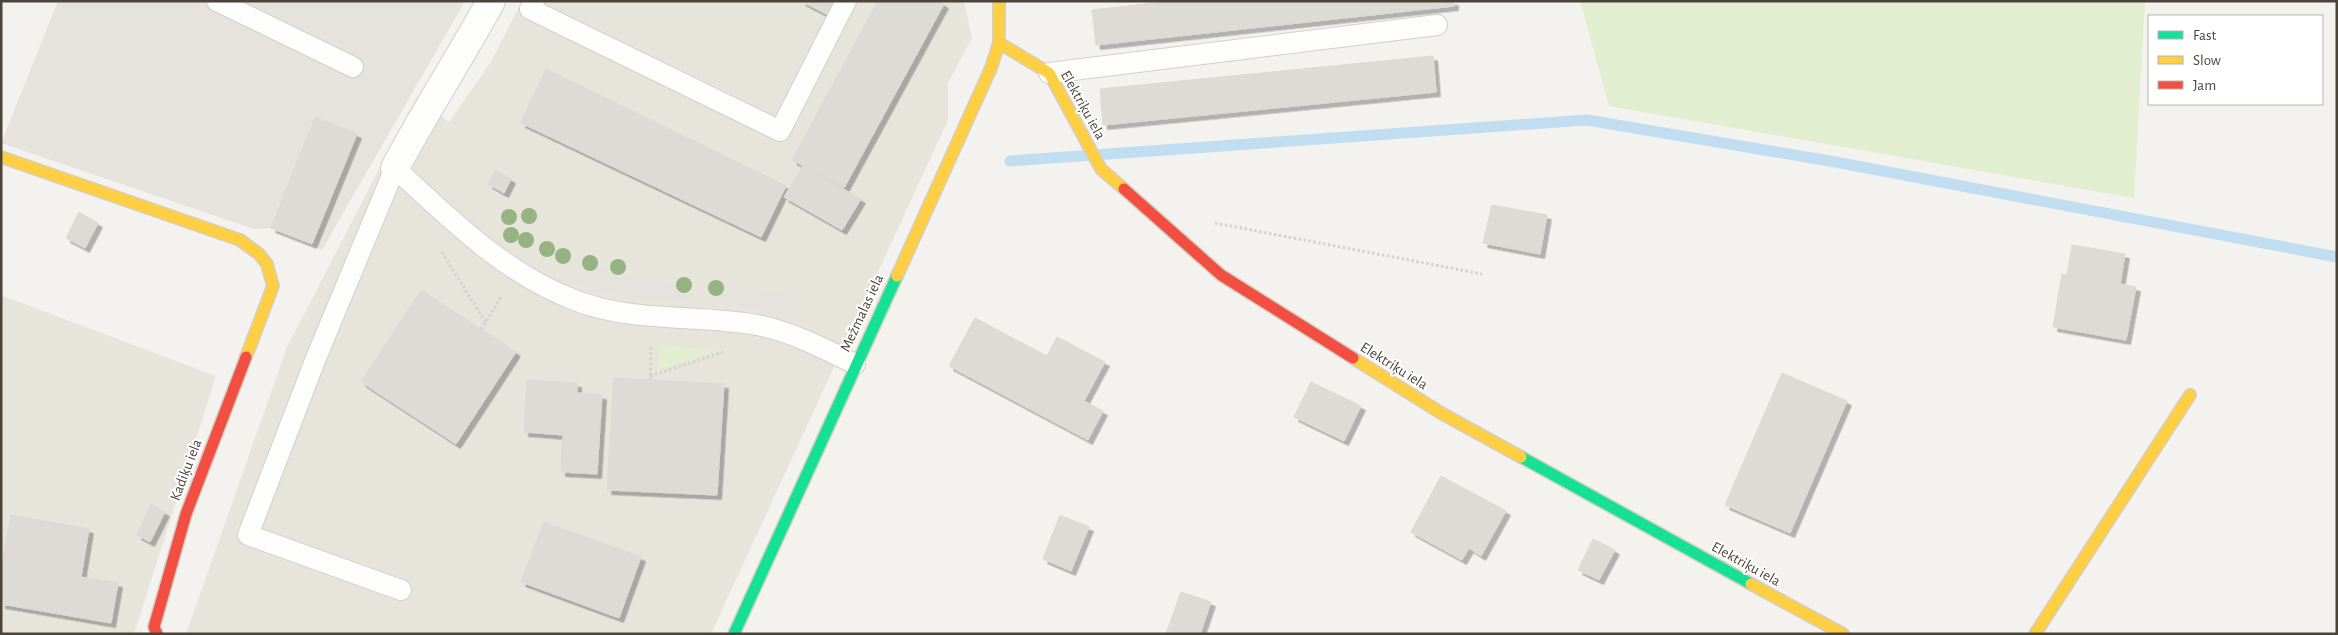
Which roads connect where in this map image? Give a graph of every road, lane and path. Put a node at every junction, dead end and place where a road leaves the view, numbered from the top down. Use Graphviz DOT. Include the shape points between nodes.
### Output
graph roads {
  1 [pos="217,1"];
  2 [pos="491,1"];
  3 [pos="534,1"];
  4 [pos="846,1"];
  5 [pos="1000,1"];
  6 [pos="1437,25"];
  7 [pos="999,43"];
  8 [pos="353,67"];
  9 [pos="1049,73"];
  10 [pos="1,157"];
  11 [pos="395,168"];
  12 [pos="1207,222"];
  13 [pos="441,250"];
  14 [pos="1482,274"];
  15 [pos="506,290"];
  16 [pos="486,323"];
  17 [pos="481,329"];
  18 [pos="651,338"];
  19 [pos="726,351"];
  20 [pos="855,364"];
  21 [pos="2190,395"];
  22 [pos="402,590"];
  23 [pos="157,634"];
  24 [pos="734,634"];
  25 [pos="1843,634"];
  26 [pos="2035,634"];
  1 -- 8 [label="lane"];
  2 -- 11 [label="street"];
  3 -- 4 [label="lane" via="530,10 780,131"];
  5 -- 7 [label="street, Mežmalas iela"];
  6 -- 9 [label="lane"];
  7 -- 9 [label="street, Elektriķu iela"];
  7 -- 20 [label="street, Mežmalas iela" via="991,68"];
  9 -- 25 [label="street, Elektriķu iela" via="1101,169 1221,275 1441,414"];
  10 -- 23 [label="street, Kadiķu iela" via="240,240 260,255 272,270 274,286 186,514 154,627"];
  11 -- 20 [label="lane" via="459,227 506,264 578,302 655,317 758,325 803,338"];
  11 -- 22 [label="lane" via="316,358 248,535"];
  12 -- 14 [label="path"];
  13 -- 16 [label="path"];
  15 -- 16 [label="path"];
  16 -- 17 [label="path"];
  18 -- 19 [label="path" via="650,378"];
  20 -- 24 [label="street, Mežmalas iela"];
  21 -- 26 [label="street"];
}
